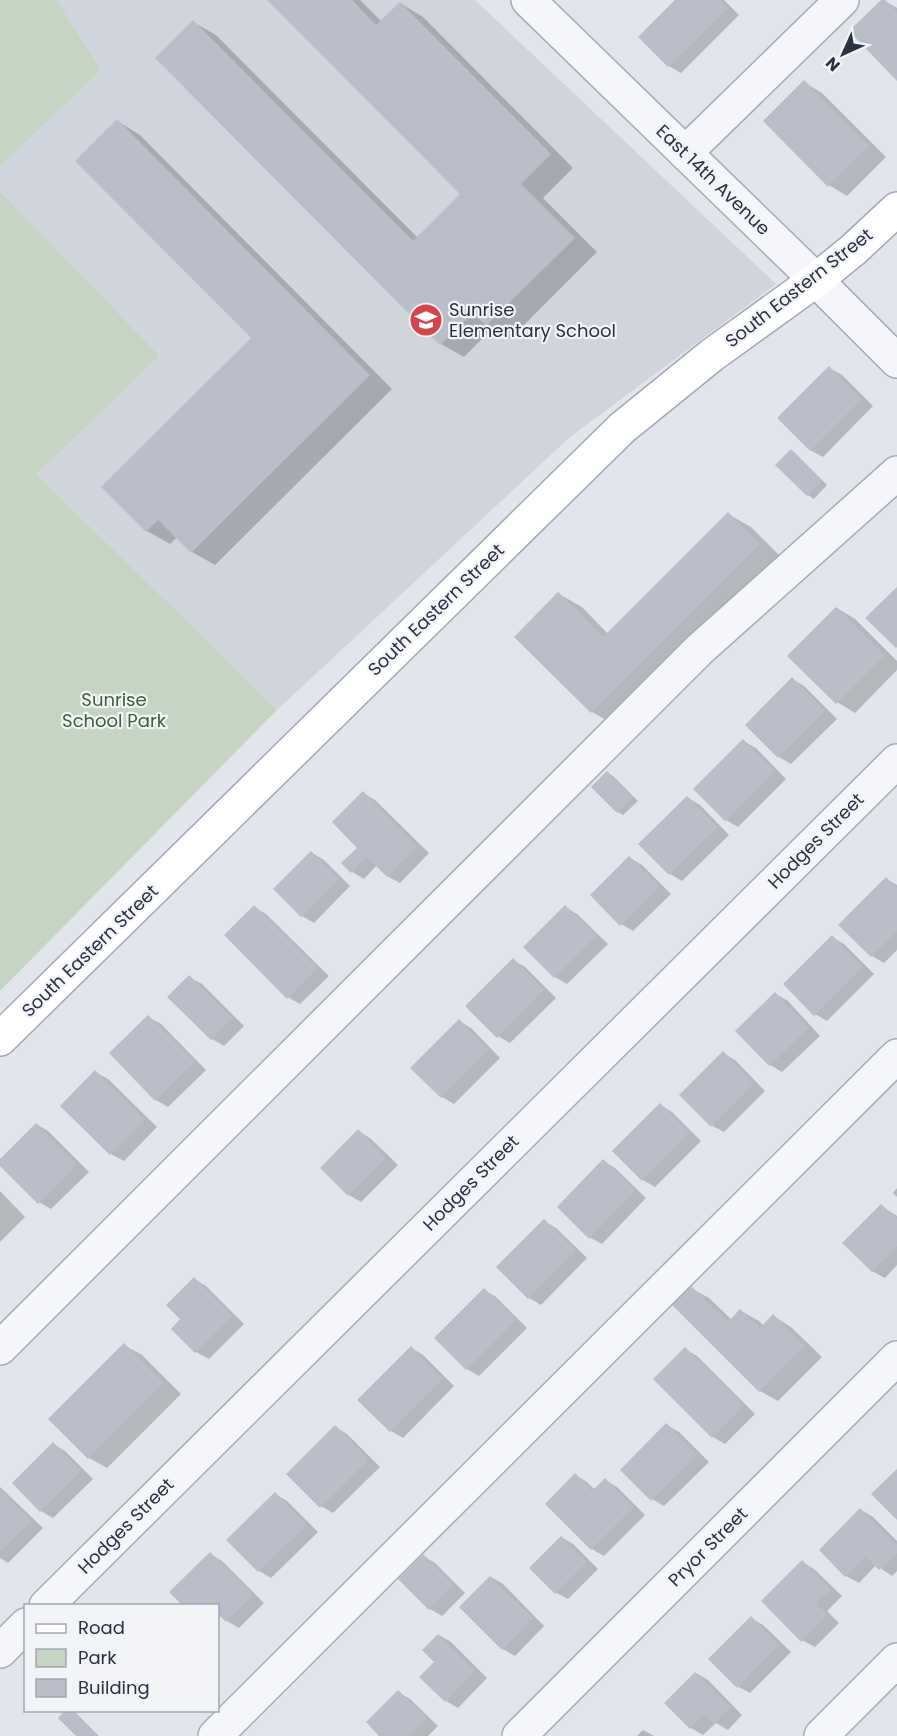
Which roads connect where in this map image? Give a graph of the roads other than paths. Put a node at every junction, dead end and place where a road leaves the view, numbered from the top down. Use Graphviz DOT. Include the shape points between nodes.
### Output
graph roads {
  1 [pos="842,0"];
  2 [pos="546,6"];
  3 [pos="685,153"];
  4 [pos="897,209"];
  5 [pos="816,280"];
  6 [pos="897,361"];
  7 [pos="897,473"];
  8 [pos="897,761"];
  9 [pos="0,1039"];
  10 [pos="897,1056"];
  11 [pos="0,1348"];
  12 [pos="897,1358"];
  13 [pos="47,1604"];
  14 [pos="24,1627"];
  15 [pos="0,1651"];
  16 [pos="897,1660"];
  17 [pos="215,1736"];
  18 [pos="519,1736"];
  19 [pos="821,1736"];
  1 -- 3 [label="street"];
  2 -- 3 [label="street, East 14th Avenue"];
  3 -- 5 [label="street, East 14th Avenue"];
  4 -- 5 [label="main road, South Eastern Street"];
  5 -- 6 [label="street, East 14th Avenue"];
  5 -- 9 [label="main road, South Eastern Street" via="711,355 621,428"];
  7 -- 11 [label="street" via="700,649"];
  8 -- 13 [label="street, Hodges Street"];
  10 -- 17 [label="street"];
  12 -- 18 [label="street, Pryor Street"];
  14 -- 15 [label="street"];
  16 -- 19 [label="street"];
}
